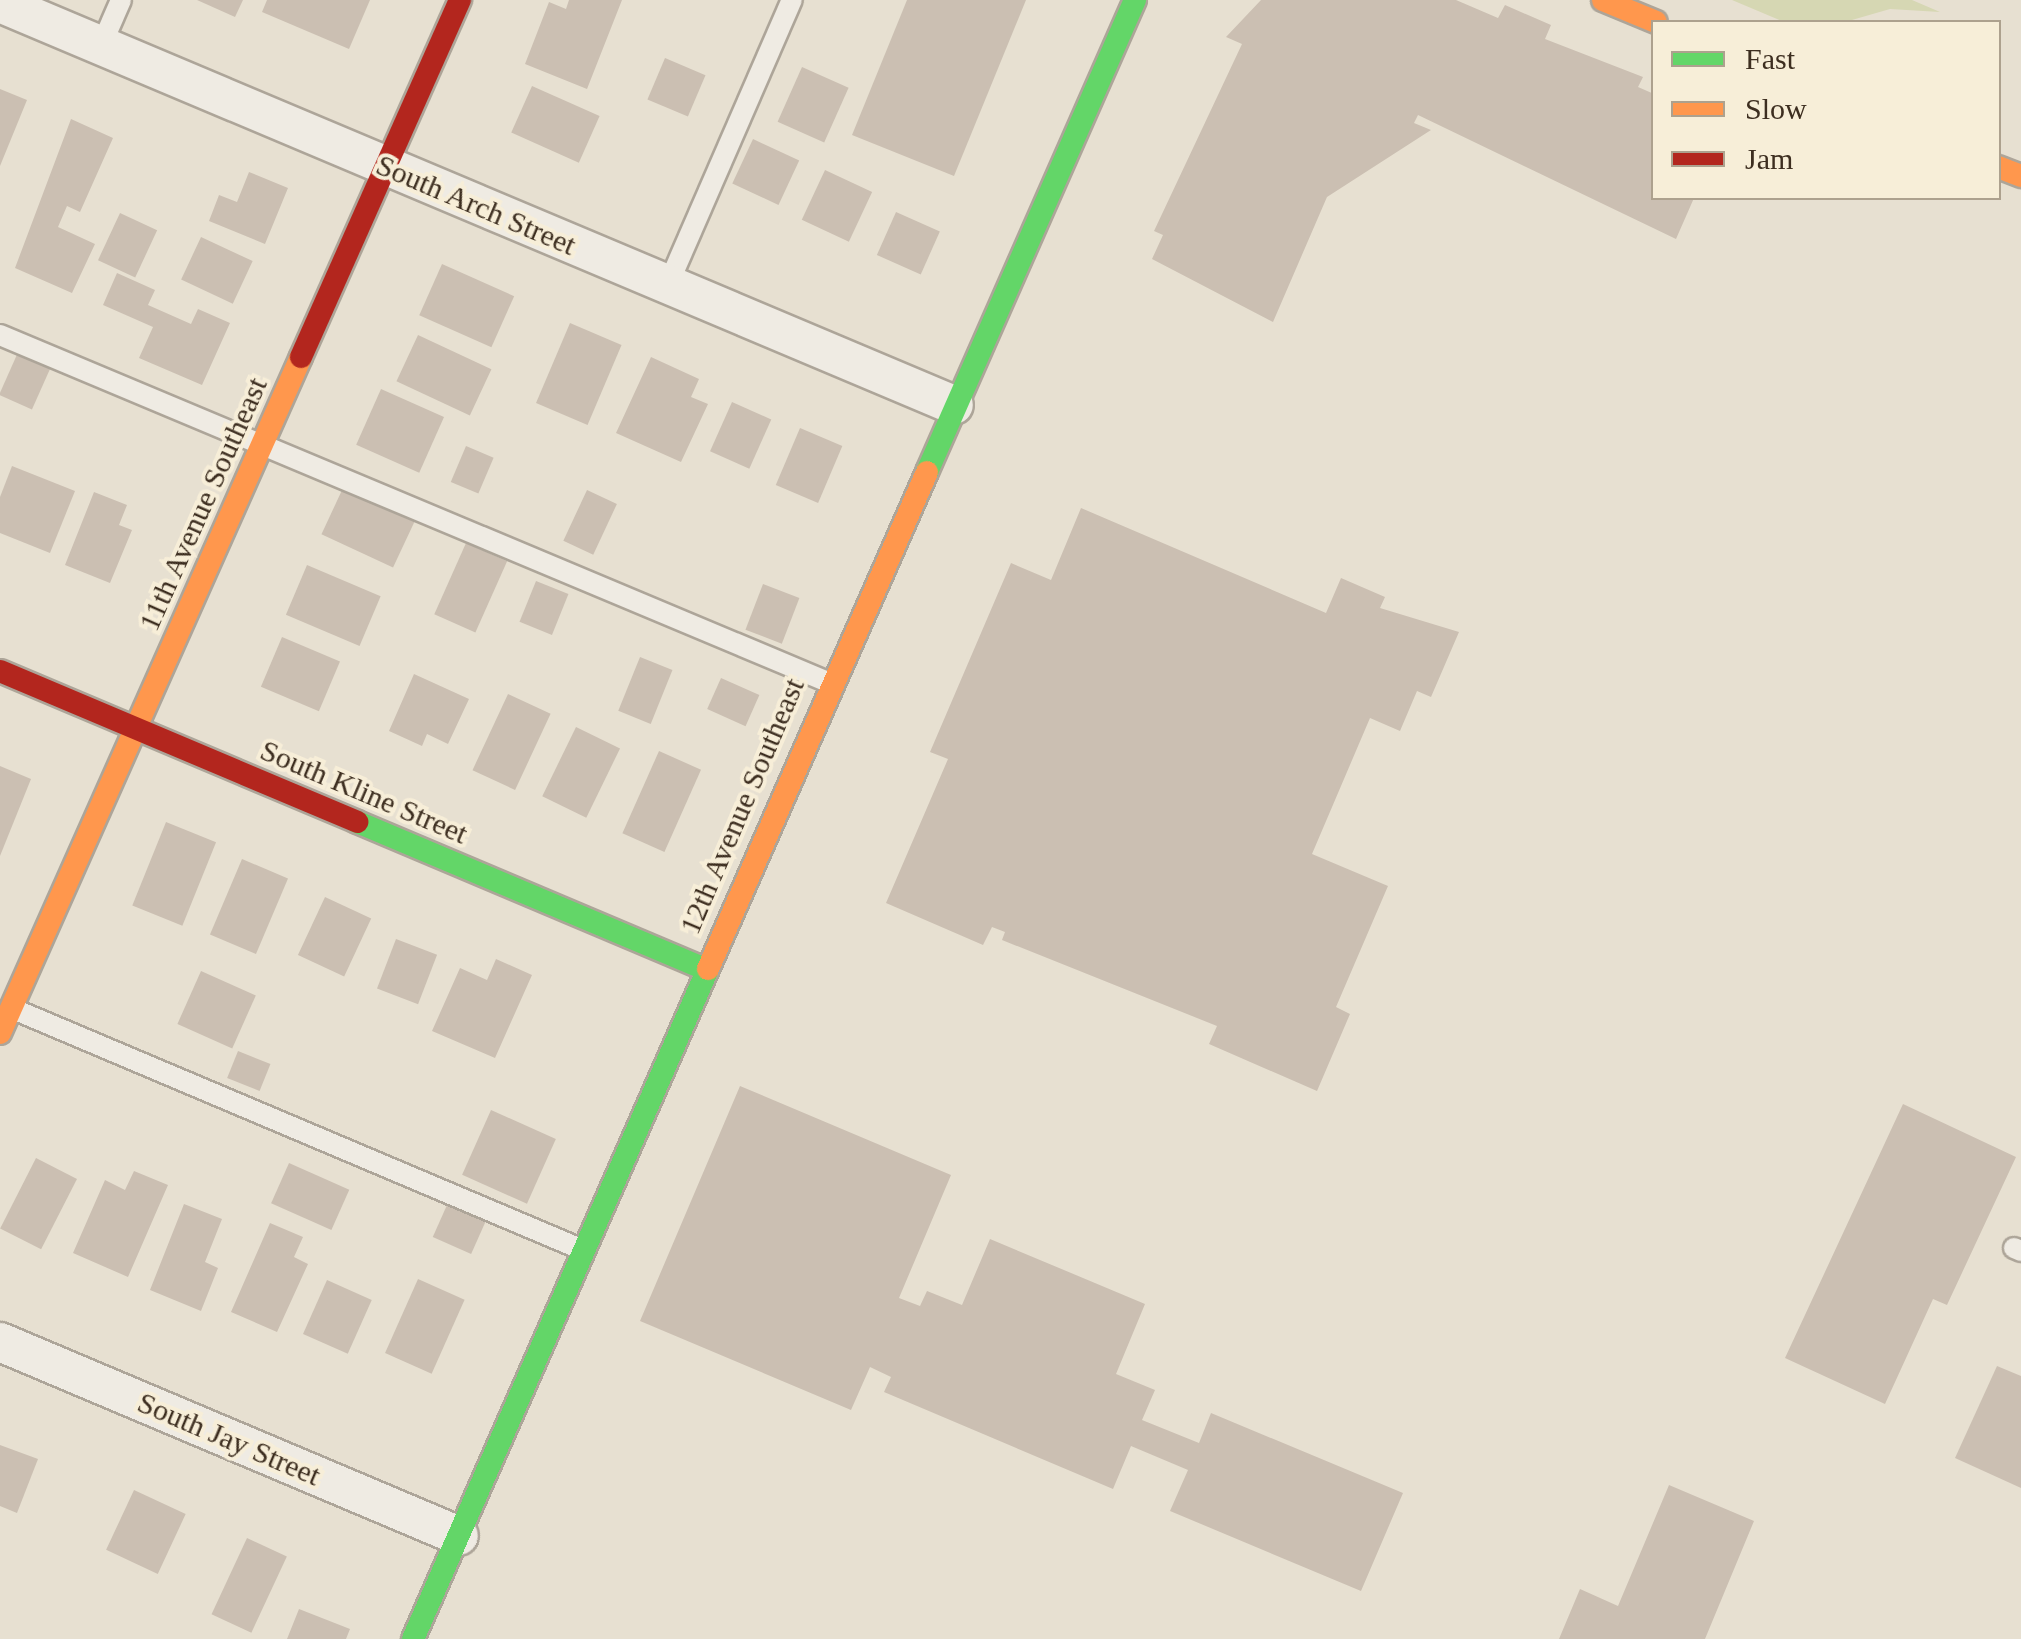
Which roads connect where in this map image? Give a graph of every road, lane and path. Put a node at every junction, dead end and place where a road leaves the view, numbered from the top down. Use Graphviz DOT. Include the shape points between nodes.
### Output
graph roads {
  1 [pos="121,0"];
  2 [pos="460,0"];
  3 [pos="792,0"];
  4 [pos="1135,0"];
  5 [pos="1603,0"];
  6 [pos="0,2"];
  7 [pos="1651,20"];
  8 [pos="101,46"];
  9 [pos="386,167"];
  10 [pos="667,287"];
  11 [pos="0,335"];
  12 [pos="954,405"];
  13 [pos="263,445"];
  14 [pos="0,671"];
  15 [pos="828,682"];
  16 [pos="136,728"];
  17 [pos="705,968"];
  18 [pos="6,1006"];
  19 [pos="0,1033"];
  20 [pos="583,1250"];
  21 [pos="0,1342"];
  22 [pos="458,1536"];
  23 [pos="413,1639"];
  1 -- 8 [label="lane"];
  2 -- 9 [label="street, 11th Avenue Southeast"];
  3 -- 10 [label="lane"];
  4 -- 12 [label="street, 12th Avenue Southeast"];
  5 -- 7 [label="street"];
  6 -- 8 [label="street, South Arch Street"];
  8 -- 9 [label="street, South Arch Street"];
  9 -- 10 [label="street, South Arch Street"];
  9 -- 13 [label="street, 11th Avenue Southeast"];
  10 -- 12 [label="street, South Arch Street"];
  11 -- 13 [label="lane"];
  12 -- 15 [label="street, 12th Avenue Southeast"];
  13 -- 15 [label="lane"];
  13 -- 16 [label="street, 11th Avenue Southeast"];
  14 -- 16 [label="street, South Kline Street"];
  15 -- 17 [label="street, 12th Avenue Southeast"];
  16 -- 17 [label="street, South Kline Street"];
  16 -- 18 [label="street, 11th Avenue Southeast"];
  17 -- 20 [label="street, 12th Avenue Southeast"];
  18 -- 19 [label="street, 11th Avenue Southeast"];
  18 -- 20 [label="lane"];
  20 -- 22 [label="street, 12th Avenue Southeast"];
  21 -- 22 [label="street, South Jay Street"];
  22 -- 23 [label="street, 12th Avenue Southeast"];
}
